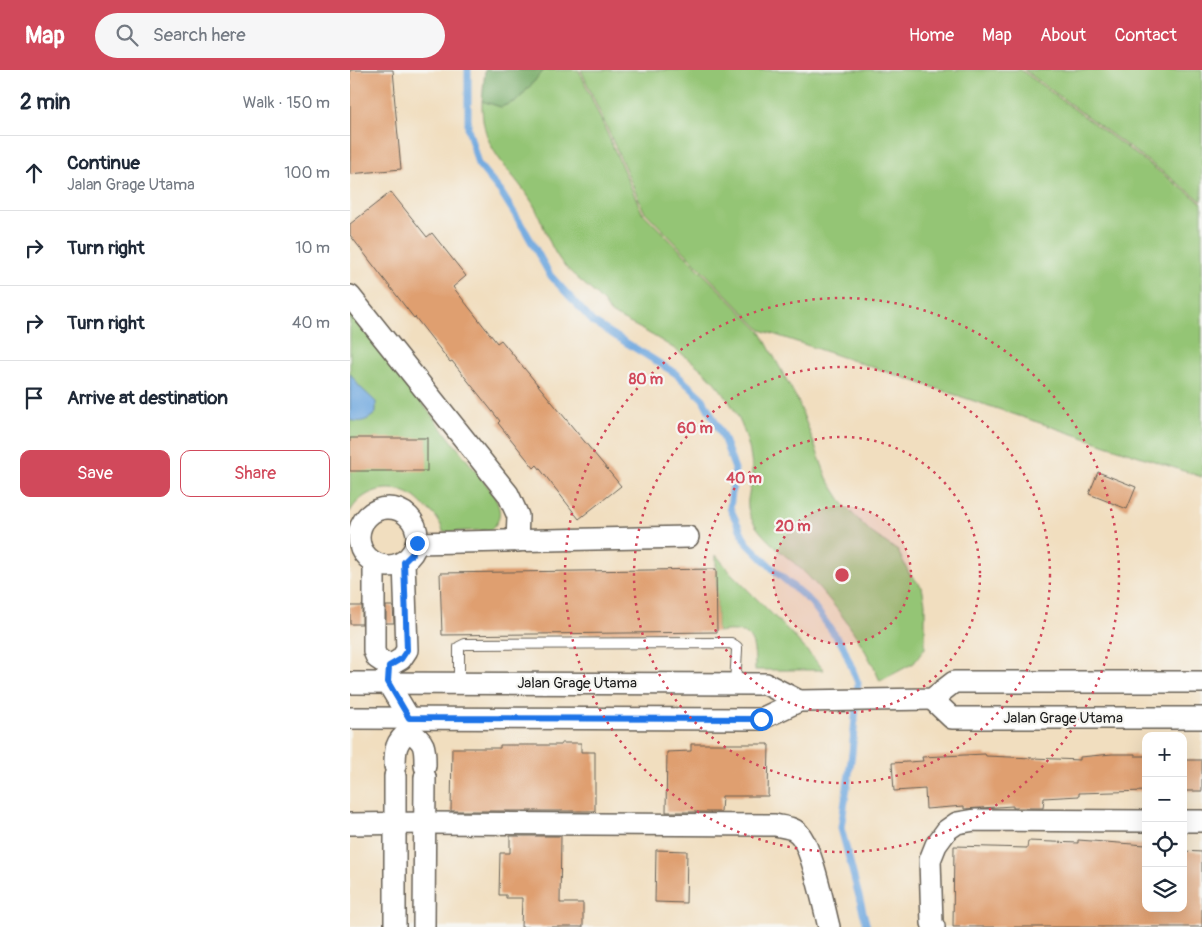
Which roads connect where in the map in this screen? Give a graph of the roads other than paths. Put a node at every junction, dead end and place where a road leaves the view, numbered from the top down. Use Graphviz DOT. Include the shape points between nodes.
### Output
graph roads {
  1 [pos="350,296"];
  2 [pos="355,536"];
  3 [pos="688,537"];
  4 [pos="517,541"];
  5 [pos="417,543"];
  6 [pos="404,562"];
  7 [pos="374,563"];
  8 [pos="388,674"];
  9 [pos="1202,682"];
  10 [pos="350,683"];
  11 [pos="459,683"];
  12 [pos="735,684"];
  13 [pos="932,699"];
  14 [pos="799,701"];
  15 [pos="350,718"];
  16 [pos="1202,718"];
  17 [pos="409,725"];
  18 [pos="1142,821"];
  19 [pos="1187,821"];
  20 [pos="1202,821"];
  21 [pos="424,823"];
  22 [pos="350,824"];
  23 [pos="395,824"];
  24 [pos="395,927"];
  25 [pos="424,927"];
  26 [pos="829,927"];
  27 [pos="934,927"];
  1 -- 4 [label="street" via="508,494 518,516"];
  2 -- 5 [label="street" via="372,513 385,508 399,510 410,518 417,530"];
  2 -- 7 [label="street" via="366,556"];
  3 -- 4 [label="street"];
  4 -- 5 [label="street"];
  5 -- 6 [label="street"];
  6 -- 7 [label="street" via="394,566"];
  6 -- 8 [label="street" via="407,650"];
  7 -- 8 [label="street" via="374,651"];
  8 -- 10 [label="street, Jalan Grage Utama"];
  8 -- 11 [label="street, Jalan Grage Utama"];
  8 -- 17 [label="street"];
  9 -- 13 [label="street" via="954,682"];
  11 -- 12 [label="street, Jalan Grage Utama"];
  11 -- 12 [label="lane" via="458,650 465,644 731,644 737,650"];
  12 -- 14 [label="street, Jalan Grage Utama" via="766,684"];
  13 -- 14 [label="street, Jalan Grage Utama"];
  13 -- 16 [label="street, Jalan Grage Utama" via="952,718"];
  14 -- 17 [label="street, Jalan Grage Utama" via="761,719"];
  15 -- 17 [label="street, Jalan Grage Utama"];
  17 -- 21 [label="street" via="422,742 425,752"];
  17 -- 23 [label="street" via="395,751"];
  18 -- 27 [label="street" via="975,820 957,823 936,845 930,860"];
  19 -- 20 [label="street"];
  21 -- 23 [label="street"];
  21 -- 25 [label="street"];
  21 -- 26 [label="street" via="775,825 792,828 807,847"];
  22 -- 23 [label="street"];
  23 -- 24 [label="street"];
}
